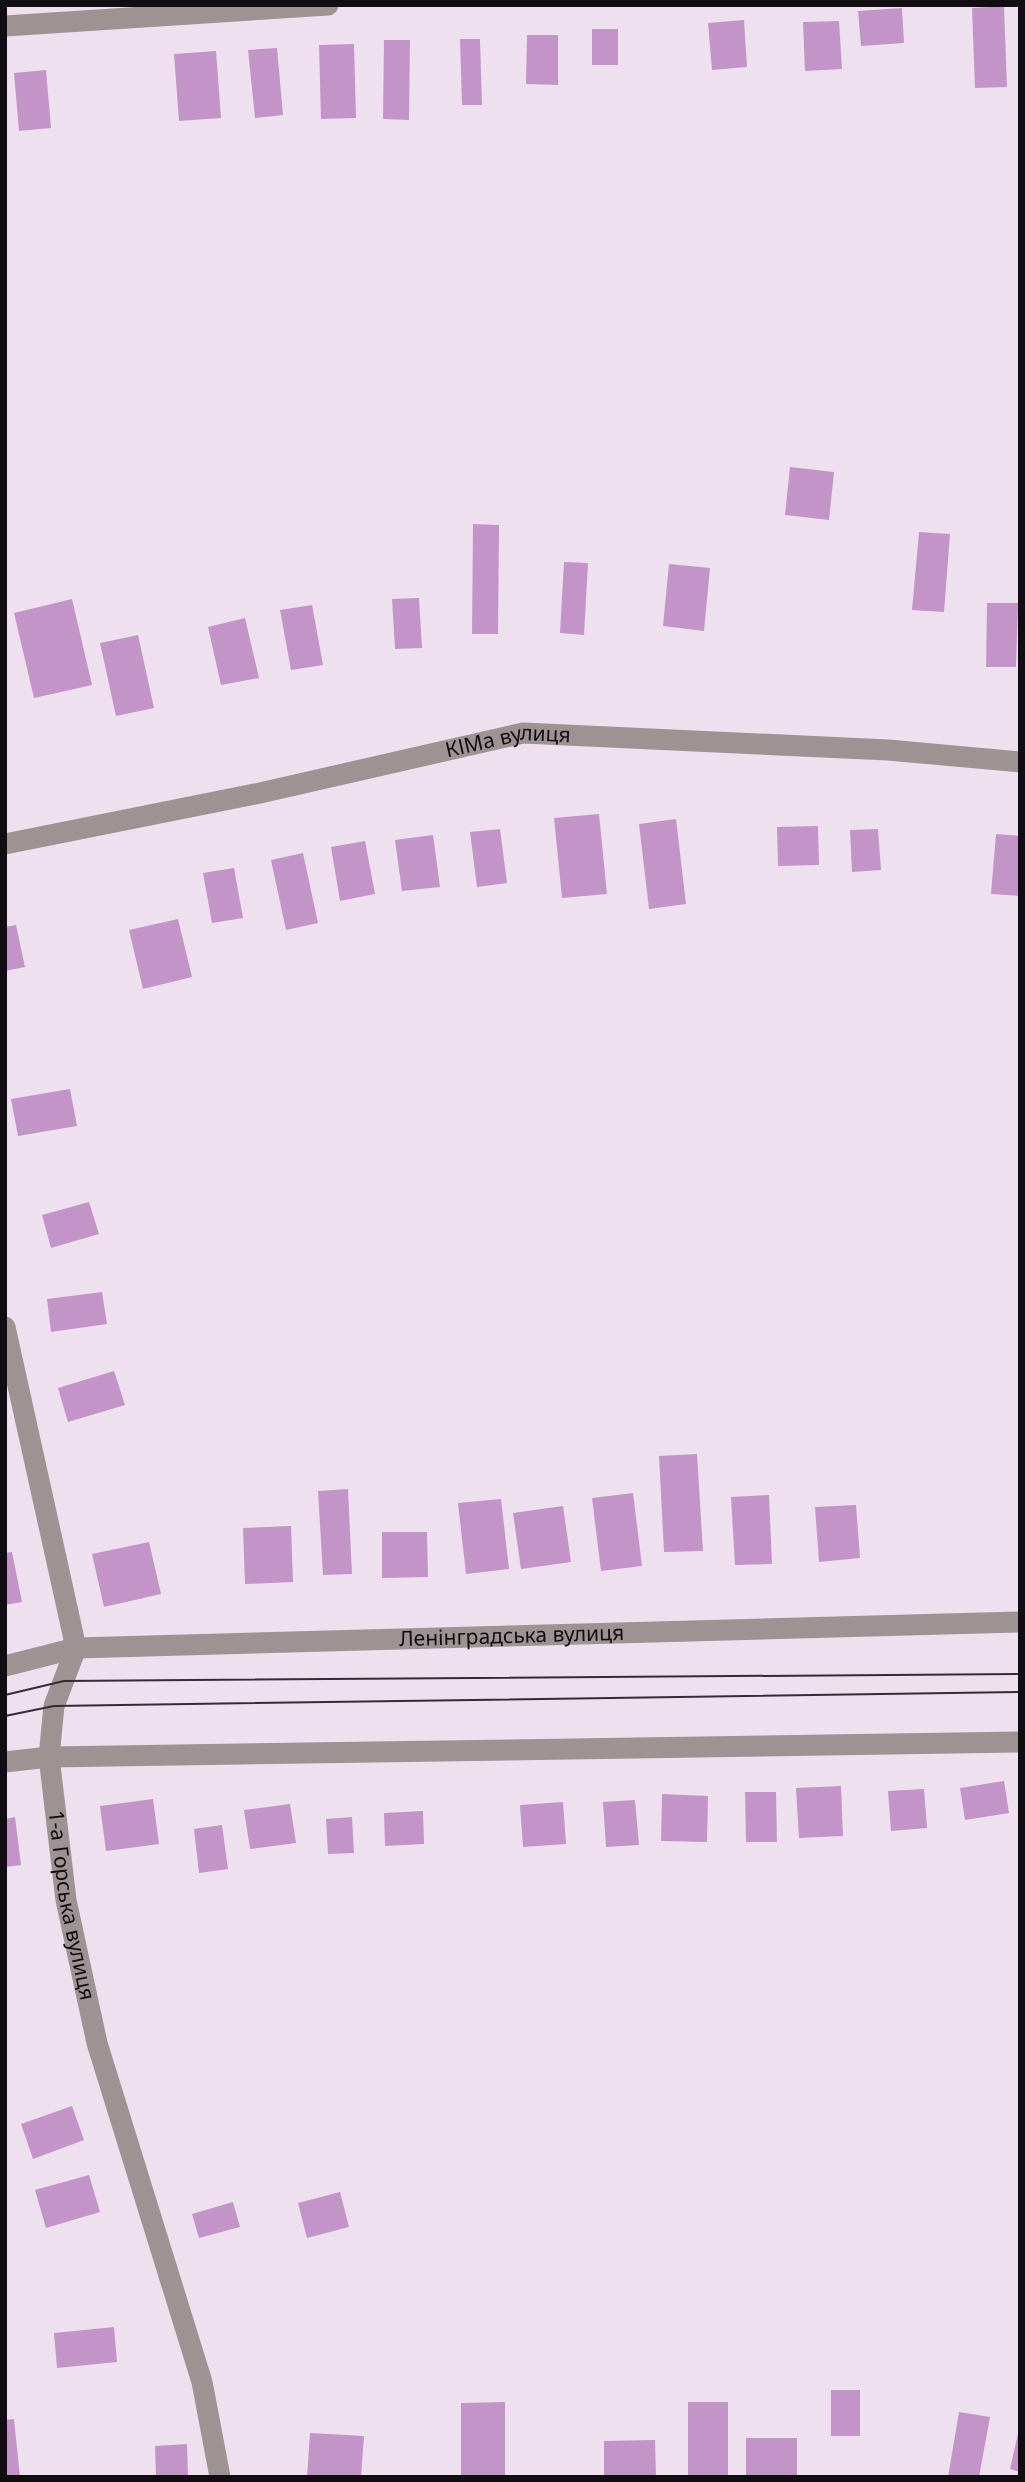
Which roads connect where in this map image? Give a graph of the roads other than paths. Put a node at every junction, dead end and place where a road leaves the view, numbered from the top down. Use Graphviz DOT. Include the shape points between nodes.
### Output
graph roads {
  1 [pos="328,5"];
  2 [pos="5,26"];
  3 [pos="1020,762"];
  4 [pos="5,844"];
  5 [pos="5,1326"];
  6 [pos="1020,1622"];
  7 [pos="76,1648"];
  8 [pos="5,1666"];
  9 [pos="1020,1742"];
  10 [pos="49,1757"];
  11 [pos="5,1762"];
  12 [pos="220,2477"];
  1 -- 2 [label="street"];
  3 -- 4 [label="street, КІМа вулиця" via="888,750 523,733 260,793"];
  5 -- 7 [label="street"];
  6 -- 7 [label="street, Ленінградська вулиця"];
  7 -- 8 [label="street, Ленінградська вулиця"];
  7 -- 10 [label="street, 1-а Горська вулиця" via="54,1706"];
  9 -- 10 [label="street"];
  10 -- 11 [label="street"];
  10 -- 12 [label="street, 1-а Горська вулиця" via="66,1900 97,2043 202,2382"];
}
